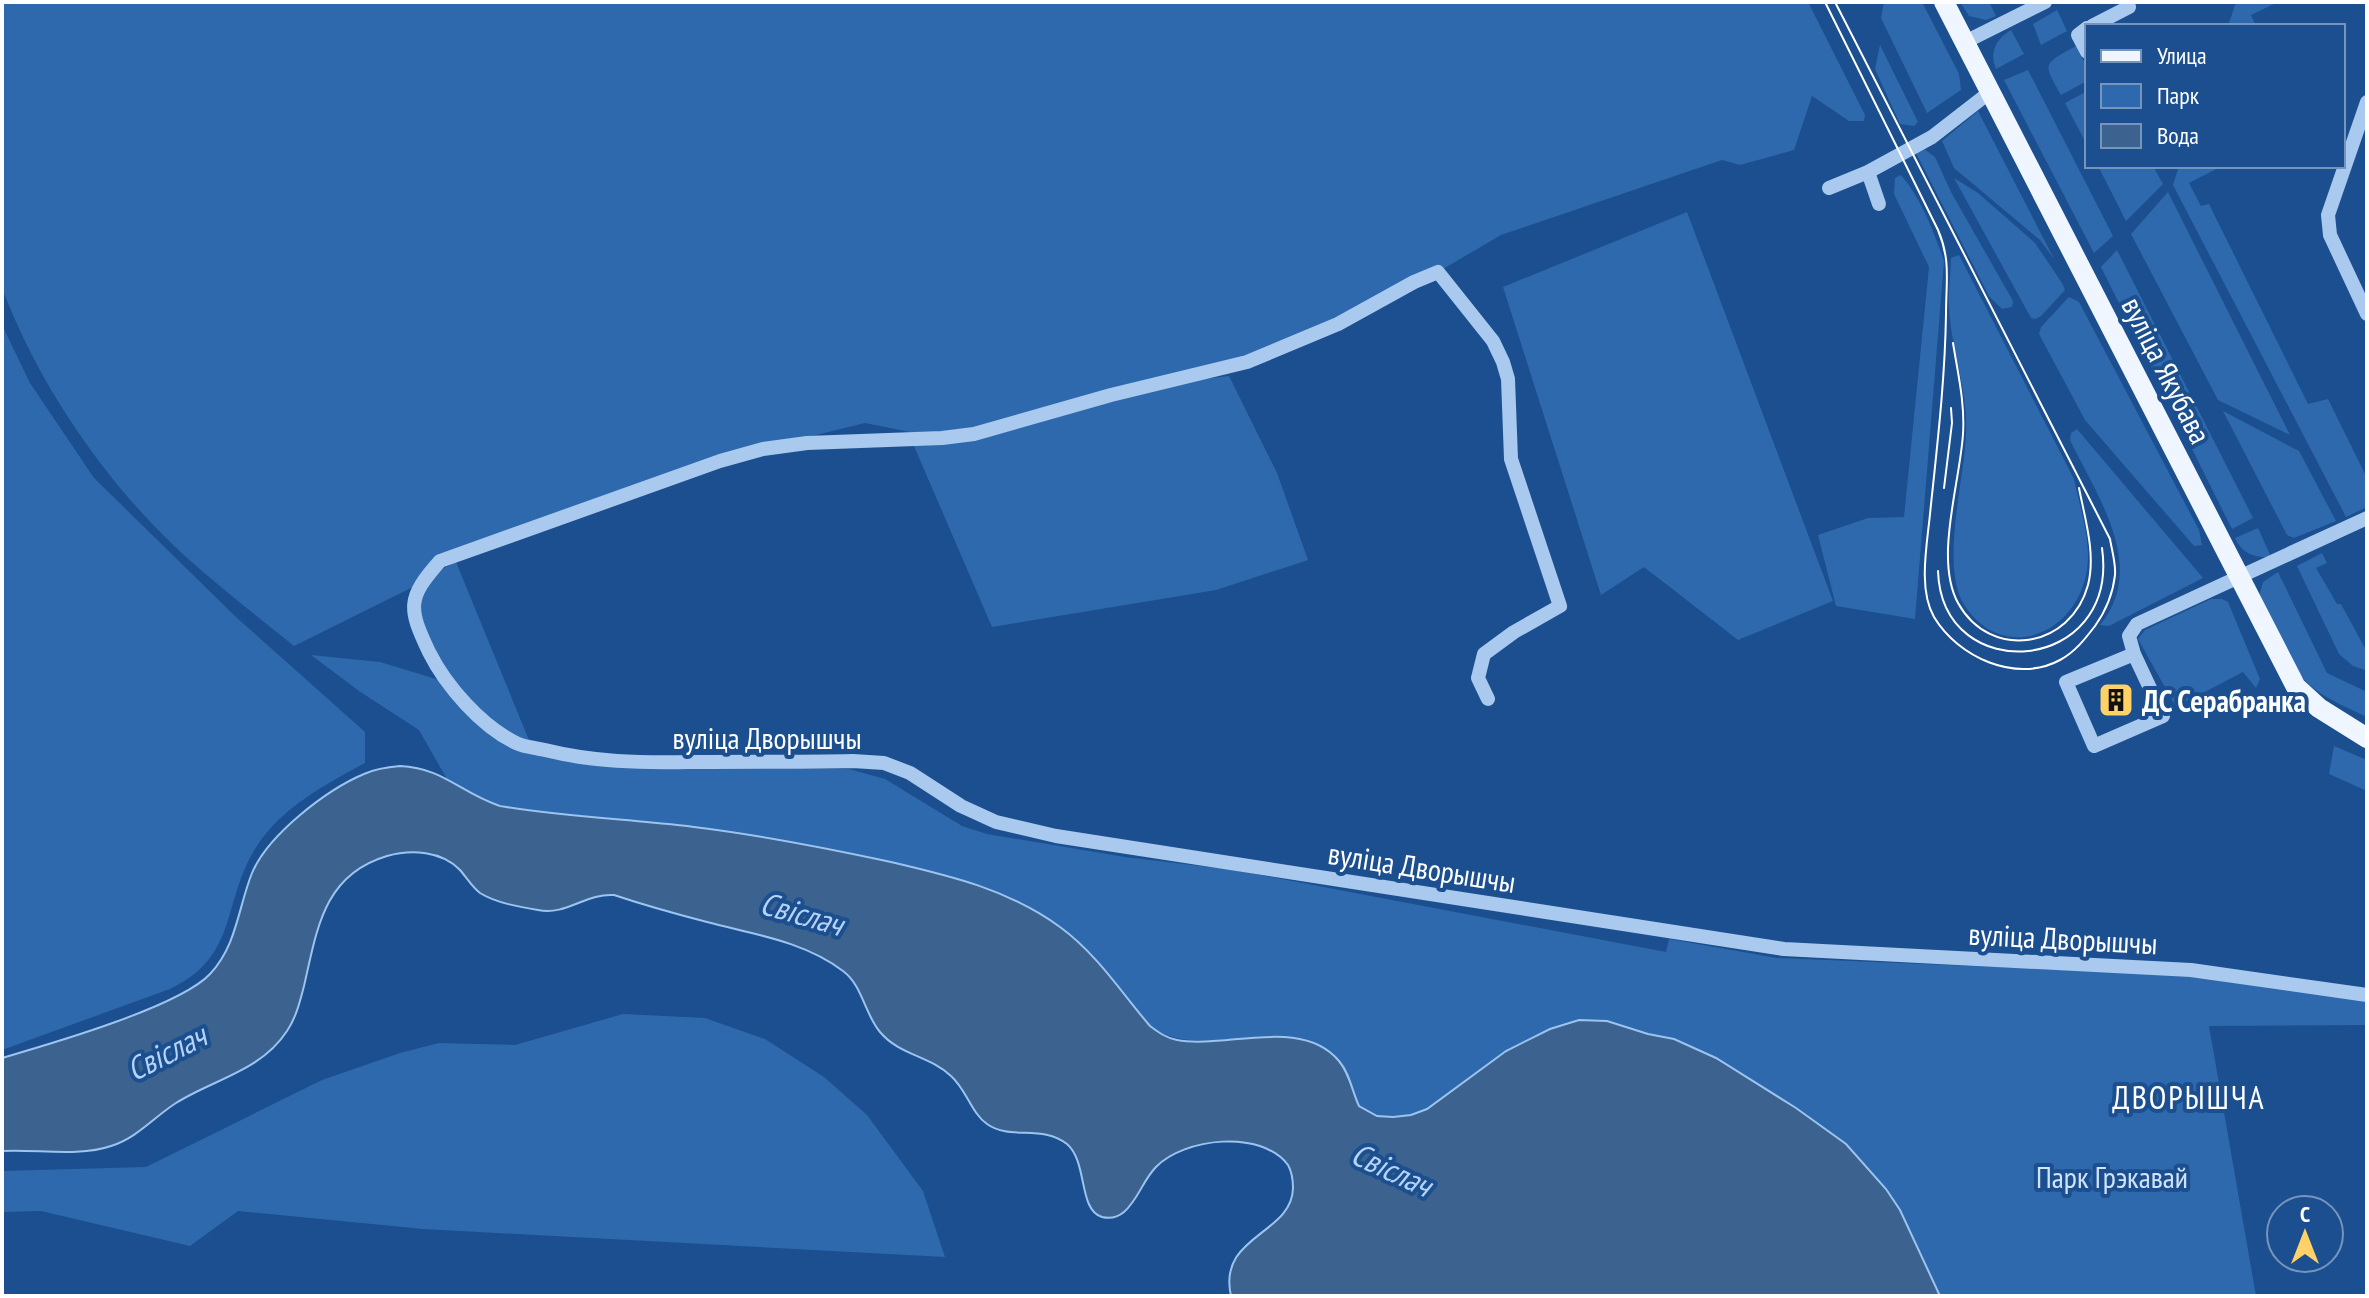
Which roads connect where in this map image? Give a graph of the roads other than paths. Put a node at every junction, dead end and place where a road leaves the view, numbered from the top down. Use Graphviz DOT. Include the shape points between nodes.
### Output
graph roads {
  1 [pos="1944,2"];
  2 [pos="2045,2"];
  3 [pos="2126,2"];
  4 [pos="2095,24"];
  5 [pos="2085,30"];
  6 [pos="1965,42"];
  7 [pos="2085,48"];
  8 [pos="1990,92"];
  9 [pos="2367,102"];
  10 [pos="2345,166"];
  11 [pos="2344,168"];
  12 [pos="1868,172"];
  13 [pos="1829,188"];
  14 [pos="1879,204"];
  15 [pos="2367,314"];
  16 [pos="2367,518"];
  17 [pos="2240,578"];
  18 [pos="2134,654"];
  19 [pos="1488,699"];
  20 [pos="2367,738"];
  21 [pos="2367,995"];
  1 -- 6 [label="main road, вуліца Якубава"];
  2 -- 6 [label="street"];
  3 -- 4 [label="street" via="2129,7"];
  5 -- 7 [label="street" via="2078,35"];
  6 -- 8 [label="main road, вуліца Якубава"];
  8 -- 12 [label="street" via="1932,137"];
  8 -- 17 [label="main road, вуліца Якубава"];
  9 -- 10 [label="street"];
  11 -- 15 [label="street" via="2328,215 2330,235"];
  12 -- 13 [label="street"];
  12 -- 14 [label="street"];
  16 -- 17 [label="street"];
  17 -- 18 [label="street" via="2137,624 2129,636"];
  17 -- 20 [label="main road, вуліца Якубава" via="2296,687"];
  18 -- 18 [label="street" via="2163,716 2094,746 2066,682"];
  19 -- 21 [label="street, вуліца Дворышчы" via="1478,678 1484,654 1560,606 1511,459 1503,362 1493,341 1438,272 1338,324 1247,362 974,434 807,443 720,461 440,561 421,583 413,604 415,623 432,658 487,724 517,743 565,755 624,763 884,763 996,822 1056,836 1784,949 2191,970"];
}
